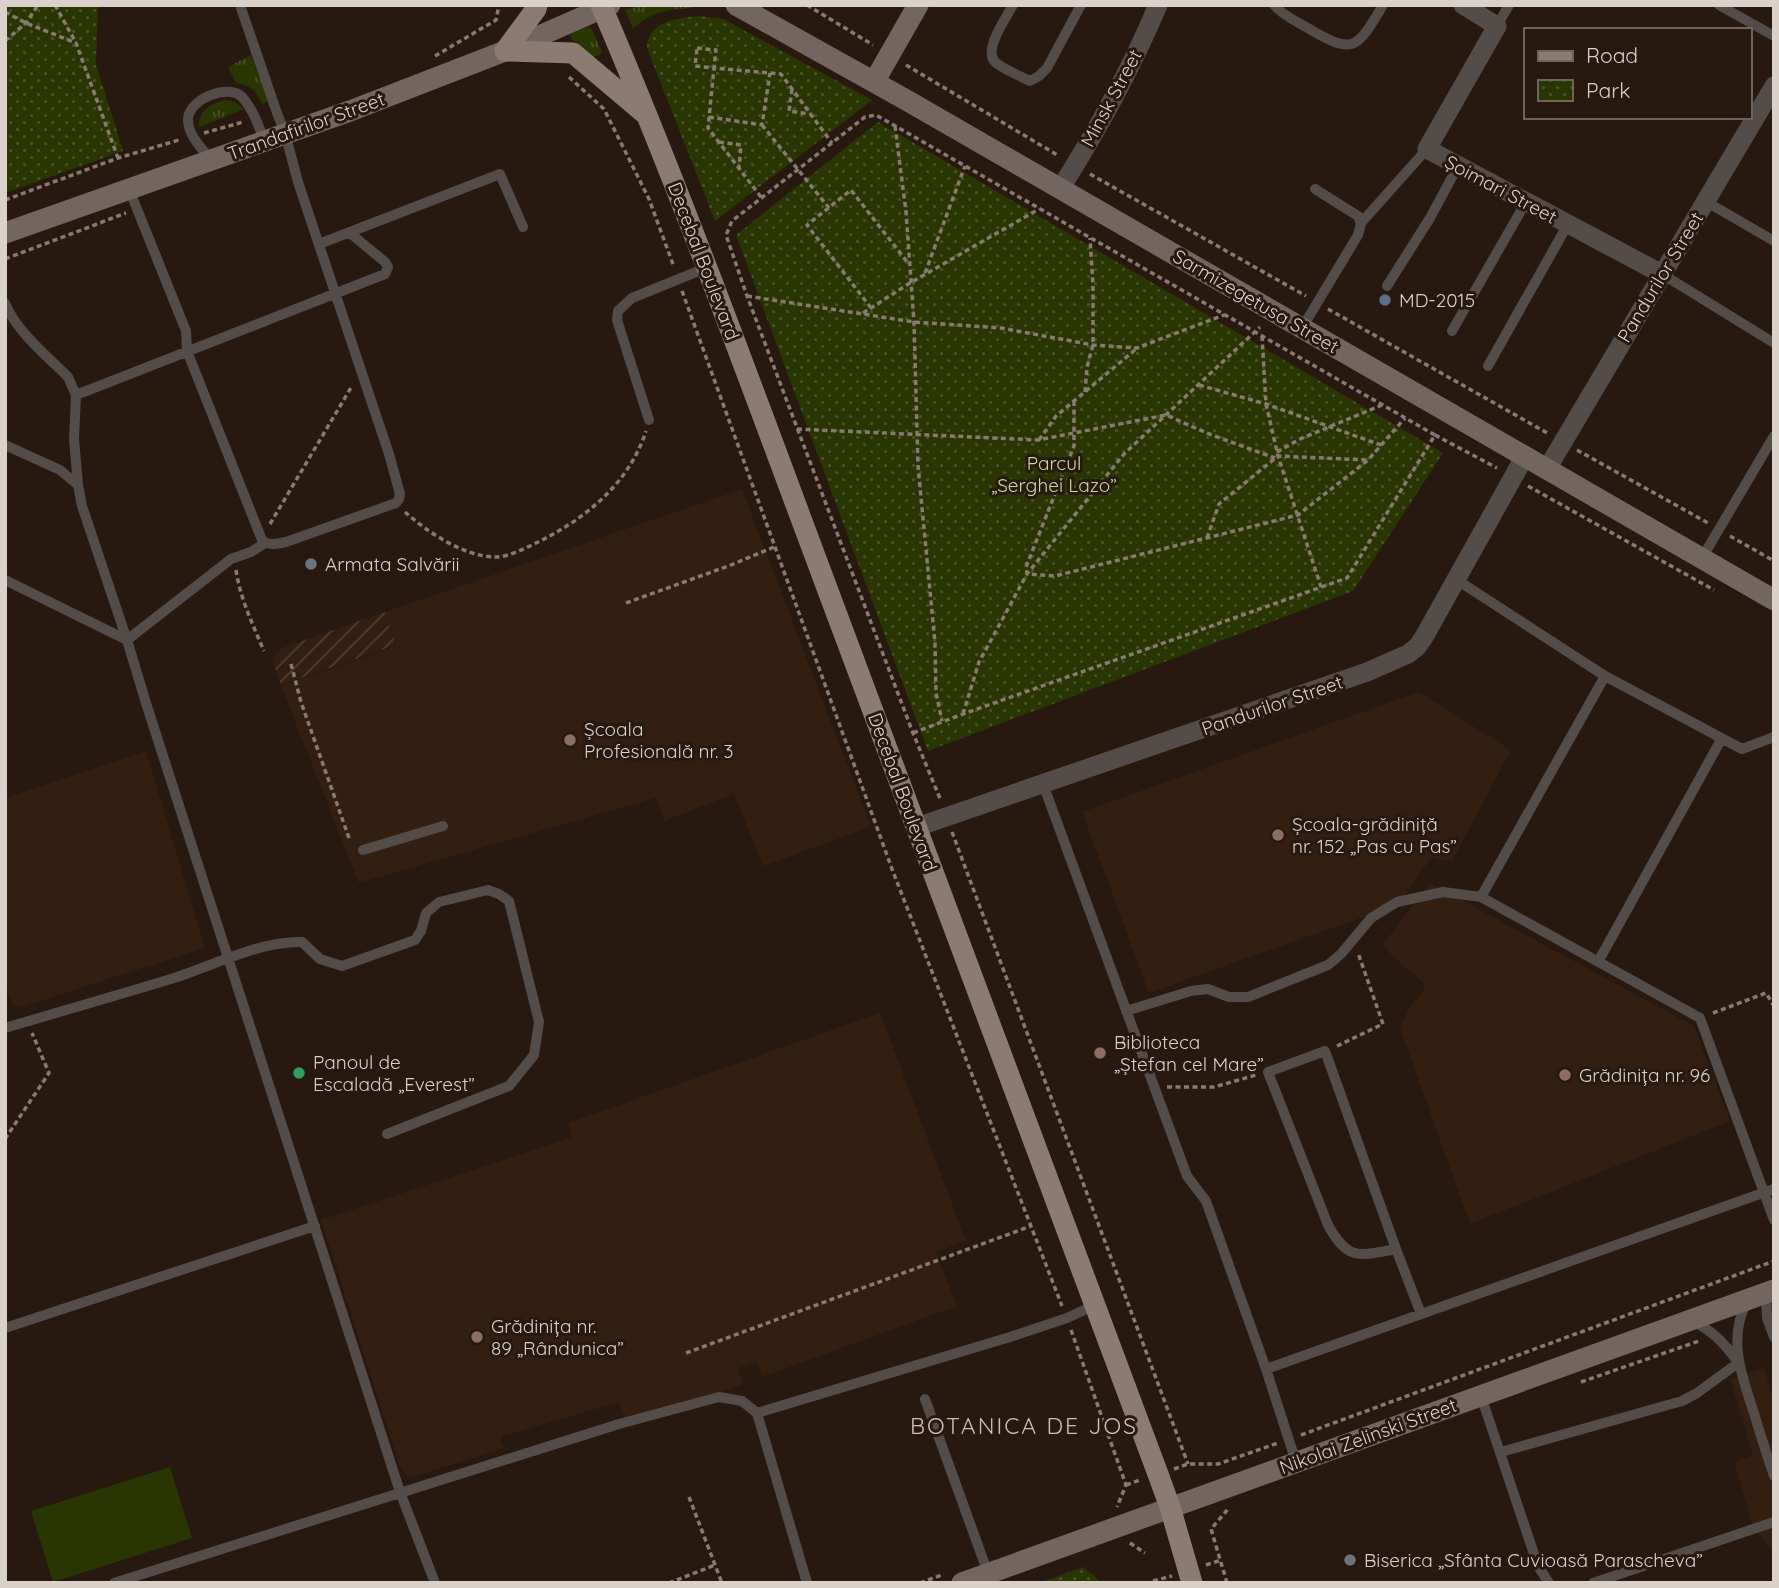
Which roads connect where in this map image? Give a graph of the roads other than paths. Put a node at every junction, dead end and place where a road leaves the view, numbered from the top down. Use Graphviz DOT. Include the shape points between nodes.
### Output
graph roads {
  1 [pos="240,5"];
  2 [pos="537,5"];
  3 [pos="736,5"];
  4 [pos="918,5"];
  5 [pos="1013,5"];
  6 [pos="1081,5"];
  7 [pos="1158,5"];
  8 [pos="1274,5"];
  9 [pos="1383,5"];
  10 [pos="1463,5"];
  11 [pos="1509,5"];
  12 [pos="1719,5"];
  13 [pos="604,6"];
  14 [pos="1497,26"];
  15 [pos="1774,36"];
  16 [pos="505,51"];
  17 [pos="874,82"];
  18 [pos="1774,86"];
  19 [pos="648,116"];
  20 [pos="285,133"];
  21 [pos="264,141"];
  22 [pos="1427,149"];
  23 [pos="211,160"];
  24 [pos="1458,166"];
  25 [pos="1060,189"];
  26 [pos="1315,189"];
  27 [pos="134,199"];
  28 [pos="1705,201"];
  29 [pos="1526,202"];
  30 [pos="1361,223"];
  31 [pos="1568,224"];
  32 [pos="523,227"];
  33 [pos="5,233"];
  34 [pos="350,233"];
  35 [pos="1774,240"];
  36 [pos="319,244"];
  37 [pos="706,268"];
  38 [pos="1662,274"];
  39 [pos="1387,286"];
  40 [pos="336,293"];
  41 [pos="5,303"];
  42 [pos="1302,328"];
  43 [pos="1452,331"];
  44 [pos="1774,343"];
  45 [pos="187,351"];
  46 [pos="1488,366"];
  47 [pos="76,395"];
  48 [pos="649,420"];
  49 [pos="1774,436"];
  50 [pos="5,445"];
  51 [pos="1525,456"];
  52 [pos="1547,469"];
  53 [pos="78,485"];
  54 [pos="265,543"];
  55 [pos="1702,558"];
  56 [pos="5,580"];
  57 [pos="1457,580"];
  58 [pos="1774,600"];
  59 [pos="127,640"];
  60 [pos="1605,676"];
  61 [pos="1774,737"];
  62 [pos="1722,738"];
  63 [pos="1043,784"];
  64 [pos="443,825"];
  65 [pos="917,827"];
  66 [pos="363,850"];
  67 [pos="1481,897"];
  68 [pos="228,958"];
  69 [pos="1598,962"];
  70 [pos="1126,1011"];
  71 [pos="5,1028"];
  72 [pos="387,1135"];
  73 [pos="1769,1191"];
  74 [pos="1774,1220"];
  75 [pos="315,1226"];
  76 [pos="1396,1249"];
  77 [pos="1763,1294"];
  78 [pos="1095,1305"];
  79 [pos="1421,1314"];
  80 [pos="1690,1320"];
  81 [pos="5,1328"];
  82 [pos="1774,1337"];
  83 [pos="1738,1363"];
  84 [pos="1266,1369"];
  85 [pos="1481,1396"];
  86 [pos="925,1399"];
  87 [pos="757,1413"];
  88 [pos="1501,1452"];
  89 [pos="1296,1462"];
  90 [pos="1774,1476"];
  91 [pos="400,1492"];
  92 [pos="1170,1507"];
  93 [pos="1774,1522"];
  94 [pos="988,1573"];
  95 [pos="114,1583"];
  96 [pos="435,1583"];
  97 [pos="807,1583"];
  98 [pos="962,1583"];
  99 [pos="1192,1583"];
  100 [pos="1549,1583"];
  101 [pos="1593,1583"];
  1 -- 20 [label="lane"];
  2 -- 16 [label="main road"];
  3 -- 17 [label="main road, Sarmizegetusa Street"];
  4 -- 17 [label="main road"];
  5 -- 6 [label="lane" via="990,54 994,61 1030,81 1047,68"];
  7 -- 25 [label="street, Minsk Street" via="1096,130"];
  8 -- 9 [label="lane" via="1331,42 1347,46 1367,32"];
  10 -- 14 [label="street"];
  11 -- 14 [label="lane"];
  12 -- 15 [label="lane"];
  13 -- 16 [label="main road, Trandafirilor Street"];
  13 -- 19 [label="main road, Decebal Boulevard"];
  14 -- 22 [label="street, Șoimari Street"];
  16 -- 19 [label="main road" via="573,53"];
  16 -- 20 [label="main road, Trandafirilor Street"];
  17 -- 25 [label="main road, Sarmizegetusa Street"];
  18 -- 28 [label="street, Pandurilor Street"];
  19 -- 37 [label="main road, Decebal Boulevard"];
  20 -- 21 [label="main road, Trandafirilor Street"];
  20 -- 36 [label="lane"];
  21 -- 23 [label="main road, Trandafirilor Street"];
  21 -- 23 [label="lane" via="242,97 223,92 195,105 188,119 192,136"];
  22 -- 24 [label="street, Șoimari Street"];
  22 -- 30 [label="lane"];
  23 -- 27 [label="main road, Trandafirilor Street"];
  24 -- 29 [label="street, Șoimari Street"];
  24 -- 39 [label="lane"];
  25 -- 42 [label="main road, Sarmizegetusa Street"];
  26 -- 30 [label="lane" via="1358,216"];
  27 -- 33 [label="main road, Trandafirilor Street"];
  27 -- 45 [label="lane" via="187,331"];
  28 -- 35 [label="lane"];
  28 -- 38 [label="street, Pandurilor Street"];
  29 -- 31 [label="street, Șoimari Street"];
  29 -- 43 [label="lane"];
  30 -- 42 [label="lane"];
  31 -- 38 [label="street, Șoimari Street"];
  31 -- 46 [label="lane"];
  32 -- 34 [label="lane" via="500,174"];
  34 -- 36 [label="lane"];
  34 -- 40 [label="lane" via="385,262 388,272"];
  36 -- 40 [label="lane"];
  37 -- 48 [label="lane" via="632,298 618,311"];
  37 -- 65 [label="main road, Decebal Boulevard"];
  38 -- 44 [label="lane"];
  38 -- 52 [label="street, Pandurilor Street"];
  40 -- 45 [label="lane"];
  40 -- 54 [label="lane" via="400,499 286,542"];
  41 -- 47 [label="lane" via="18,325 68,377"];
  42 -- 51 [label="main road, Sarmizegetusa Street"];
  45 -- 47 [label="lane"];
  45 -- 54 [label="lane"];
  47 -- 53 [label="lane"];
  49 -- 55 [label="lane"];
  50 -- 53 [label="lane" via="60,470"];
  51 -- 52 [label="main road, Sarmizegetusa Street"];
  51 -- 57 [label="street, Pandurilor Street"];
  52 -- 55 [label="main road, Sarmizegetusa Street"];
  53 -- 59 [label="lane"];
  54 -- 59 [label="lane" via="231,559"];
  55 -- 58 [label="main road, Sarmizegetusa Street"];
  56 -- 59 [label="lane"];
  57 -- 60 [label="lane"];
  57 -- 63 [label="street, Pandurilor Street" via="1417,646 1397,660"];
  59 -- 68 [label="lane"];
  60 -- 62 [label="lane"];
  60 -- 67 [label="lane"];
  61 -- 62 [label="lane" via="1742,749"];
  62 -- 69 [label="lane"];
  63 -- 65 [label="street, Pandurilor Street"];
  63 -- 70 [label="lane"];
  64 -- 66 [label="lane"];
  65 -- 78 [label="main road, Decebal Boulevard"];
  67 -- 69 [label="lane"];
  67 -- 70 [label="lane" via="1443,892 1397,902 1371,919 1328,965 1248,997 1229,997 1209,989 1191,991"];
  68 -- 71 [label="lane"];
  68 -- 72 [label="lane" via="286,942 302,943 320,959 342,966 415,940 426,912 439,902 488,890 509,901 539,1022 534,1055 509,1086"];
  68 -- 75 [label="lane"];
  69 -- 73 [label="lane" via="1700,1018"];
  70 -- 84 [label="lane" via="1187,1175 1206,1201"];
  73 -- 74 [label="lane"];
  73 -- 79 [label="lane"];
  75 -- 81 [label="lane"];
  75 -- 91 [label="lane"];
  76 -- 76 [label="lane" via="1368,1255 1351,1252 1334,1236 1268,1072 1325,1051"];
  76 -- 79 [label="lane"];
  77 -- 80 [label="main road, Nikolai Zelinski Street"];
  77 -- 82 [label="lane"];
  77 -- 83 [label="lane" via="1742,1310"];
  78 -- 87 [label="lane" via="1010,1337"];
  78 -- 92 [label="main road, Decebal Boulevard"];
  79 -- 84 [label="lane"];
  80 -- 83 [label="lane" via="1718,1338"];
  80 -- 85 [label="main road, Nikolai Zelinski Street"];
  83 -- 88 [label="lane" via="1682,1401"];
  83 -- 90 [label="lane"];
  84 -- 89 [label="lane"];
  85 -- 88 [label="lane"];
  85 -- 89 [label="main road, Nikolai Zelinski Street"];
  86 -- 94 [label="lane"];
  87 -- 91 [label="lane" via="742,1401 719,1397 619,1423"];
  87 -- 97 [label="lane"];
  88 -- 100 [label="lane" via="1538,1566"];
  89 -- 92 [label="main road, Nikolai Zelinski Street"];
  91 -- 95 [label="lane"];
  91 -- 96 [label="lane"];
  92 -- 94 [label="main road, Nikolai Zelinski Street"];
  92 -- 99 [label="main road, Decebal Boulevard"];
  93 -- 101 [label="lane"];
  94 -- 98 [label="main road, Nikolai Zelinski Street"];
}
